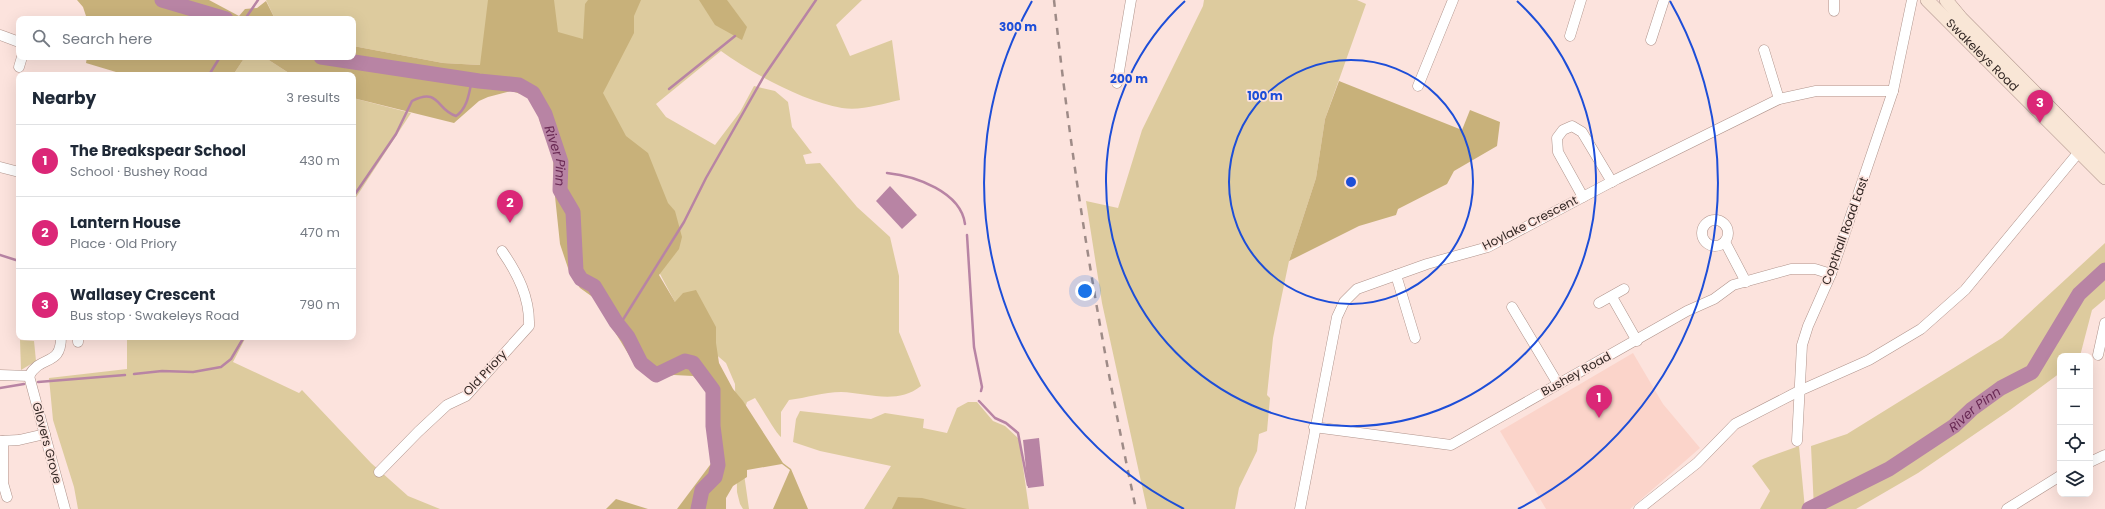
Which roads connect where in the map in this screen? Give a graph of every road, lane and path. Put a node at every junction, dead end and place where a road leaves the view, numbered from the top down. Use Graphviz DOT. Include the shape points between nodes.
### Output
graph roads {
  1 [pos="1131,0"];
  2 [pos="1453,0"];
  3 [pos="1581,0"];
  4 [pos="1664,0"];
  5 [pos="1834,0"];
  6 [pos="1912,0"];
  7 [pos="1922,0"];
  8 [pos="1927,0"];
  9 [pos="1946,0"];
  10 [pos="1834,11"];
  11 [pos="1908,22"];
  12 [pos="0,35"];
  13 [pos="1570,36"];
  14 [pos="1651,40"];
  15 [pos="16,41"];
  16 [pos="1764,50"];
  17 [pos="1117,83"];
  18 [pos="1418,86"];
  19 [pos="1893,91"];
  20 [pos="1779,99"];
  21 [pos="2082,148"];
  22 [pos="2105,163"];
  23 [pos="0,167"];
  24 [pos="16,171"];
  25 [pos="2105,178"];
  26 [pos="1612,182"];
  27 [pos="1582,197"];
  28 [pos="1725,242"];
  29 [pos="502,251"];
  30 [pos="1832,274"];
  31 [pos="1396,275"];
  32 [pos="1746,282"];
  33 [pos="1624,289"];
  34 [pos="1612,297"];
  35 [pos="1599,304"];
  36 [pos="1512,307"];
  37 [pos="2105,323"];
  38 [pos="1415,338"];
  39 [pos="61,340"];
  40 [pos="1637,341"];
  41 [pos="2098,355"];
  42 [pos="0,375"];
  43 [pos="29,376"];
  44 [pos="1558,384"];
  45 [pos="1799,391"];
  46 [pos="1314,427"];
  47 [pos="45,434"];
  48 [pos="1,441"];
  49 [pos="1797,441"];
  50 [pos="2105,455"];
  51 [pos="2092,461"];
  52 [pos="379,472"];
  53 [pos="2057,478"];
  54 [pos="7,498"];
  55 [pos="2009,508"];
  56 [pos="65,509"];
  57 [pos="1300,509"];
  58 [pos="1639,509"];
  1 -- 17 [label="street"];
  2 -- 18 [label="street"];
  3 -- 13 [label="street"];
  4 -- 14 [label="street"];
  5 -- 10 [label="street"];
  6 -- 11 [label="street, Copthall Road East"];
  7 -- 11 [label="street, Copthall Road East" via="1912,11"];
  8 -- 21 [label="main road, Swakeleys Road"];
  9 -- 21 [label="main road, Swakeleys Road"];
  11 -- 19 [label="street, Copthall Road East"];
  12 -- 15 [label="street"];
  16 -- 20 [label="street"];
  19 -- 20 [label="street, Hoylake Crescent" via="1816,91"];
  19 -- 30 [label="street, Copthall Road East"];
  20 -- 26 [label="street, Hoylake Crescent"];
  21 -- 22 [label="main road, Swakeleys Road"];
  21 -- 25 [label="main road, Swakeleys Road"];
  21 -- 45 [label="street" via="1965,290 1921,329 1869,360"];
  23 -- 24 [label="street"];
  26 -- 27 [label="street, Hoylake Crescent"];
  26 -- 27 [label="street" via="1582,132 1572,126 1563,130 1557,138 1558,152"];
  27 -- 31 [label="street, Hoylake Crescent" via="1488,247"];
  28 -- 32 [label="street"];
  29 -- 52 [label="street, Old Priory" via="525,292 529,326 466,396 447,405"];
  30 -- 32 [label="street, Bushey Road" via="1815,269 1791,269"];
  30 -- 45 [label="street, Copthall Road East" via="1802,345"];
  31 -- 38 [label="street"];
  31 -- 46 [label="street, Hoylake Crescent" via="1357,289 1344,302 1337,317"];
  32 -- 40 [label="street, Bushey Road" via="1733,285 1714,299 1687,311"];
  33 -- 34 [label="street"];
  34 -- 35 [label="street"];
  34 -- 40 [label="street"];
  36 -- 44 [label="street"];
  37 -- 41 [label="street"];
  39 -- 43 [label="street" via="61,348 55,358 34,367"];
  40 -- 44 [label="street, Bushey Road"];
  42 -- 43 [label="street"];
  43 -- 47 [label="street, Glovers Grove"];
  44 -- 46 [label="street, Bushey Road" via="1451,445"];
  45 -- 49 [label="street, Copthall Road East"];
  45 -- 58 [label="street" via="1734,424 1697,463"];
  46 -- 57 [label="street, Hoylake Crescent"];
  47 -- 48 [label="street"];
  47 -- 56 [label="street, Glovers Grove"];
  48 -- 54 [label="street" via="3,483"];
  50 -- 51 [label="street"];
  53 -- 55 [label="street"];
}
